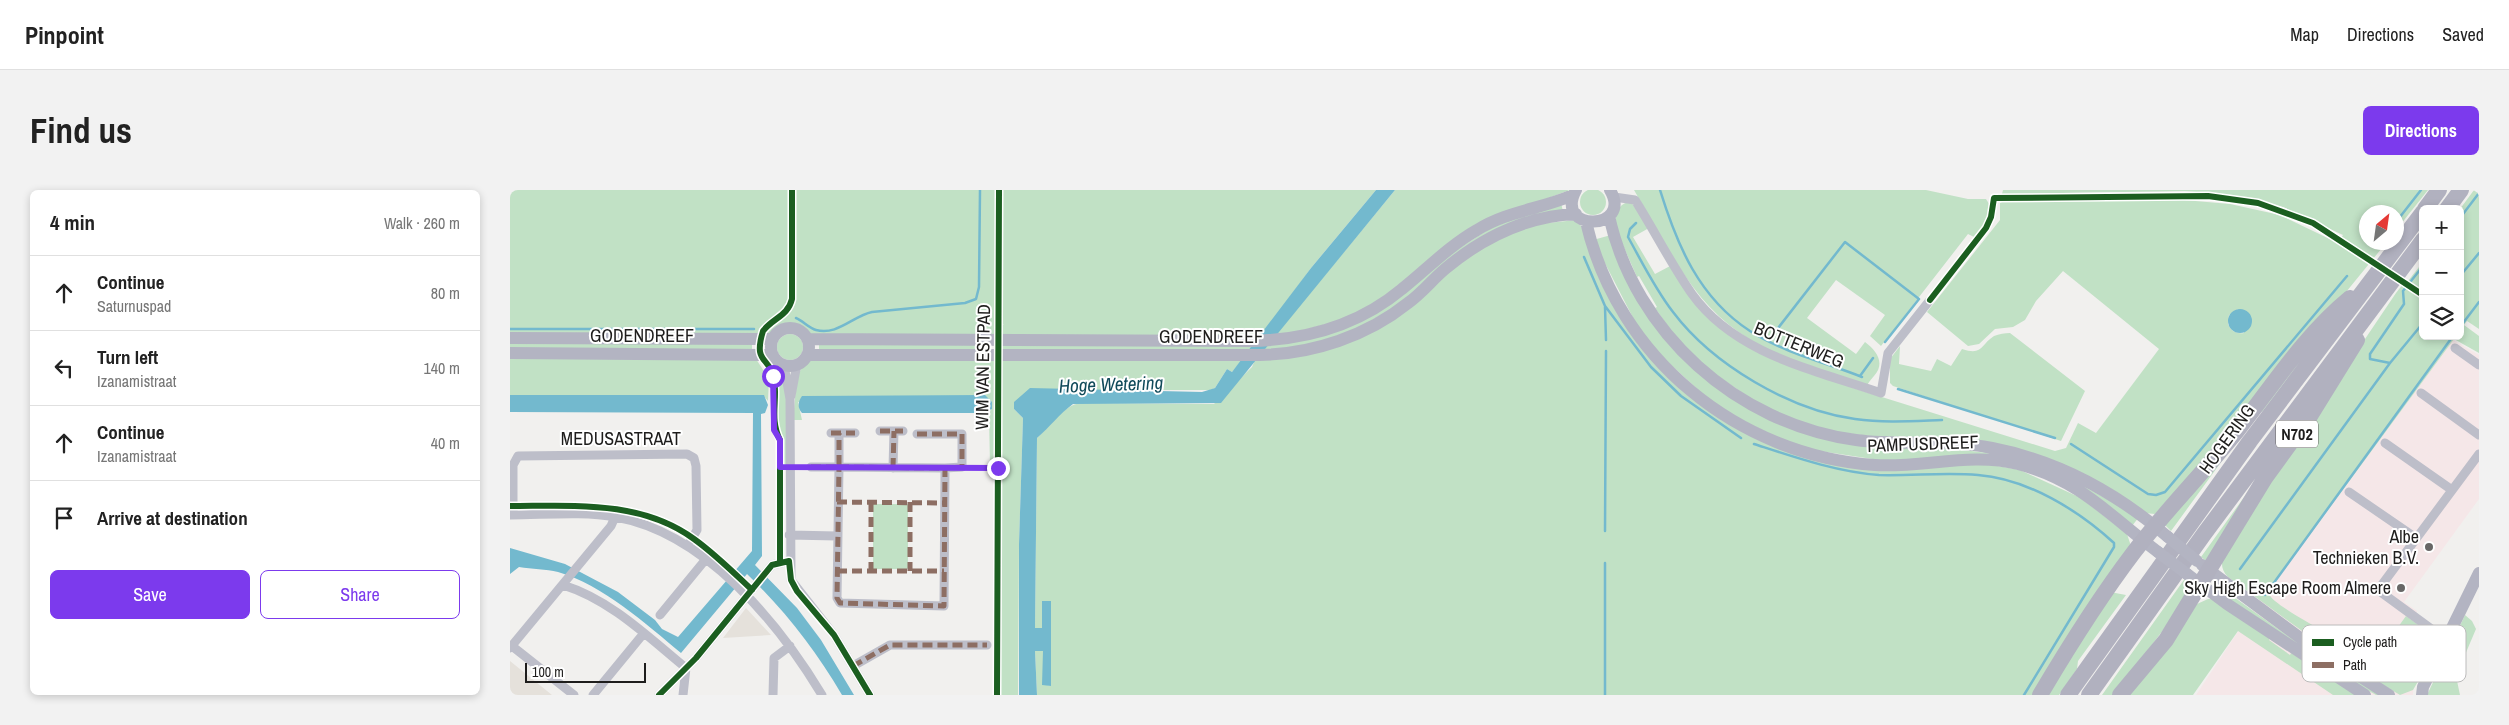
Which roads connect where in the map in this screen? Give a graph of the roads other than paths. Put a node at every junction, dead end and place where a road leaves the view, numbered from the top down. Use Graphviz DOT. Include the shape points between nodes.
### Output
graph roads {
  1 [pos="2439,190"];
  2 [pos="2462,190"];
  3 [pos="1575,192"];
  4 [pos="1612,194"];
  5 [pos="2428,205"];
  6 [pos="2450,205"];
  7 [pos="1609,216"];
  8 [pos="2419,217"];
  9 [pos="1581,218"];
  10 [pos="2419,245"];
  11 [pos="2371,281"];
  12 [pos="2380,295"];
  13 [pos="1930,300"];
  14 [pos="510,338"];
  15 [pos="773,339"];
  16 [pos="807,339"];
  17 [pos="2455,348"];
  18 [pos="510,353"];
  19 [pos="773,355"];
  20 [pos="802,360"];
  21 [pos="784,365"];
  22 [pos="2479,365"];
  23 [pos="2421,393"];
  24 [pos="790,399"];
  25 [pos="880,430"];
  26 [pos="855,433"];
  27 [pos="917,434"];
  28 [pos="2479,435"];
  29 [pos="2385,443"];
  30 [pos="2479,454"];
  31 [pos="811,467"];
  32 [pos="839,468"];
  33 [pos="893,468"];
  34 [pos="945,468"];
  35 [pos="2452,490"];
  36 [pos="2349,492"];
  37 [pos="512,514"];
  38 [pos="615,517"];
  39 [pos="2162,532"];
  40 [pos="789,536"];
  41 [pos="837,536"];
  42 [pos="2416,538"];
  43 [pos="2144,541"];
  44 [pos="688,545"];
  45 [pos="706,559"];
  46 [pos="789,561"];
  47 [pos="2202,572"];
  48 [pos="2479,573"];
  49 [pos="566,581"];
  50 [pos="746,596"];
  51 [pos="660,615"];
  52 [pos="2427,625"];
  53 [pos="2453,625"];
  54 [pos="644,633"];
  55 [pos="2302,639"];
  56 [pos="790,646"];
  57 [pos="987,646"];
  58 [pos="511,647"];
  59 [pos="2302,647"];
  60 [pos="853,666"];
  61 [pos="686,668"];
  62 [pos="2348,682"];
  63 [pos="2369,682"];
  64 [pos="574,695"];
  65 [pos="593,695"];
  66 [pos="659,695"];
  67 [pos="683,695"];
  68 [pos="774,695"];
  69 [pos="822,695"];
  70 [pos="870,695"];
  71 [pos="2040,695"];
  72 [pos="2068,695"];
  73 [pos="2089,695"];
  74 [pos="2120,695"];
  75 [pos="2365,695"];
  76 [pos="2389,695"];
  1 -- 5 [label="highway, HOGERING / N702"];
  2 -- 6 [label="highway"];
  3 -- 9 [label="main road, PAMPUSDREEF" via="1572,202"];
  3 -- 16 [label="main road, GODENDREEF" via="1478,228 1447,249 1394,296 1356,318 1305,336 1272,341"];
  4 -- 7 [label="main road" via="1614,204"];
  4 -- 13 [label="street, BOTTERWEG" via="1635,200 1693,295 1730,332 1774,356 1881,393 1888,353"];
  7 -- 9 [label="main road, GODENDREEF" via="1602,221"];
  7 -- 39 [label="main road, PAMPUSDREEF" via="1621,257 1655,319 1702,371 1747,403 1785,421 1831,436 1875,442 1967,444 2041,461 2102,489"];
  8 -- 11 [label="highway, HOGERING / N702"];
  9 -- 20 [label="main road, GODENDREEF" via="1558,215 1532,221 1485,241 1457,259 1409,303 1381,322 1302,351 1260,355 995,355"];
  9 -- 43 [label="main road, PAMPUSDREEF" via="1601,270 1636,334 1682,385 1735,423 1789,448 1853,463 1901,465 1971,459 2018,464 2080,490"];
  10 -- 12 [label="highway, N702"];
  11 -- 39 [label="highway, N702" via="2330,314 2312,334"];
  11 -- 72 [label="highway, HOGERING / N702" via="2244,448"];
  12 -- 47 [label="highway, N702" via="2348,357"];
  12 -- 73 [label="highway, N702"];
  14 -- 15 [label="main road, GODENDREEF"];
  15 -- 16 [label="main road" via="780,331 790,328 800,331"];
  15 -- 19 [label="main road"];
  16 -- 20 [label="main road" via="809,347"];
  17 -- 22 [label="street"];
  18 -- 19 [label="main road, GODENDREEF"];
  19 -- 21 [label="main road"];
  20 -- 21 [label="main road"];
  20 -- 24 [label="street"];
  21 -- 24 [label="street"];
  23 -- 28 [label="street"];
  24 -- 40 [label="street"];
  25 -- 33 [label="street" via="898,431"];
  26 -- 32 [label="street" via="835,433"];
  27 -- 34 [label="street" via="962,434 962,467"];
  29 -- 35 [label="street"];
  30 -- 35 [label="street"];
  31 -- 32 [label="street"];
  32 -- 33 [label="street"];
  32 -- 41 [label="street"];
  33 -- 34 [label="street"];
  34 -- 41 [label="street" via="944,606 840,603 837,598"];
  35 -- 42 [label="street"];
  36 -- 42 [label="street"];
  37 -- 38 [label="street"];
  37 -- 44 [label="street, MEDUSASTRAAT" via="513,465 518,456 687,454 696,462 697,530"];
  38 -- 44 [label="street" via="659,530"];
  38 -- 49 [label="street"];
  39 -- 43 [label="highway, N702"];
  39 -- 47 [label="main road, PAMPUSDREEF, bridge"];
  40 -- 41 [label="street"];
  40 -- 46 [label="street"];
  42 -- 52 [label="street" via="2378,590"];
  43 -- 47 [label="main road, PAMPUSDREEF, bridge" via="2187,574"];
  43 -- 71 [label="highway, N702" via="2078,632"];
  44 -- 45 [label="street"];
  45 -- 50 [label="street"];
  45 -- 51 [label="street"];
  46 -- 50 [label="street" via="780,562 768,570"];
  46 -- 60 [label="street" via="791,580"];
  47 -- 55 [label="main road"];
  47 -- 59 [label="main road"];
  47 -- 74 [label="highway, N702" via="2166,640"];
  48 -- 53 [label="main road"];
  49 -- 54 [label="street"];
  49 -- 58 [label="street"];
  50 -- 56 [label="street"];
  50 -- 61 [label="street"];
  54 -- 61 [label="street"];
  54 -- 65 [label="street"];
  56 -- 68 [label="street" via="774,658"];
  56 -- 69 [label="street"];
  57 -- 60 [label="street" via="890,646"];
  58 -- 64 [label="street"];
  60 -- 70 [label="street"];
  61 -- 66 [label="street"];
  61 -- 67 [label="street"];
  62 -- 75 [label="main road"];
  63 -- 76 [label="main road"];
}
